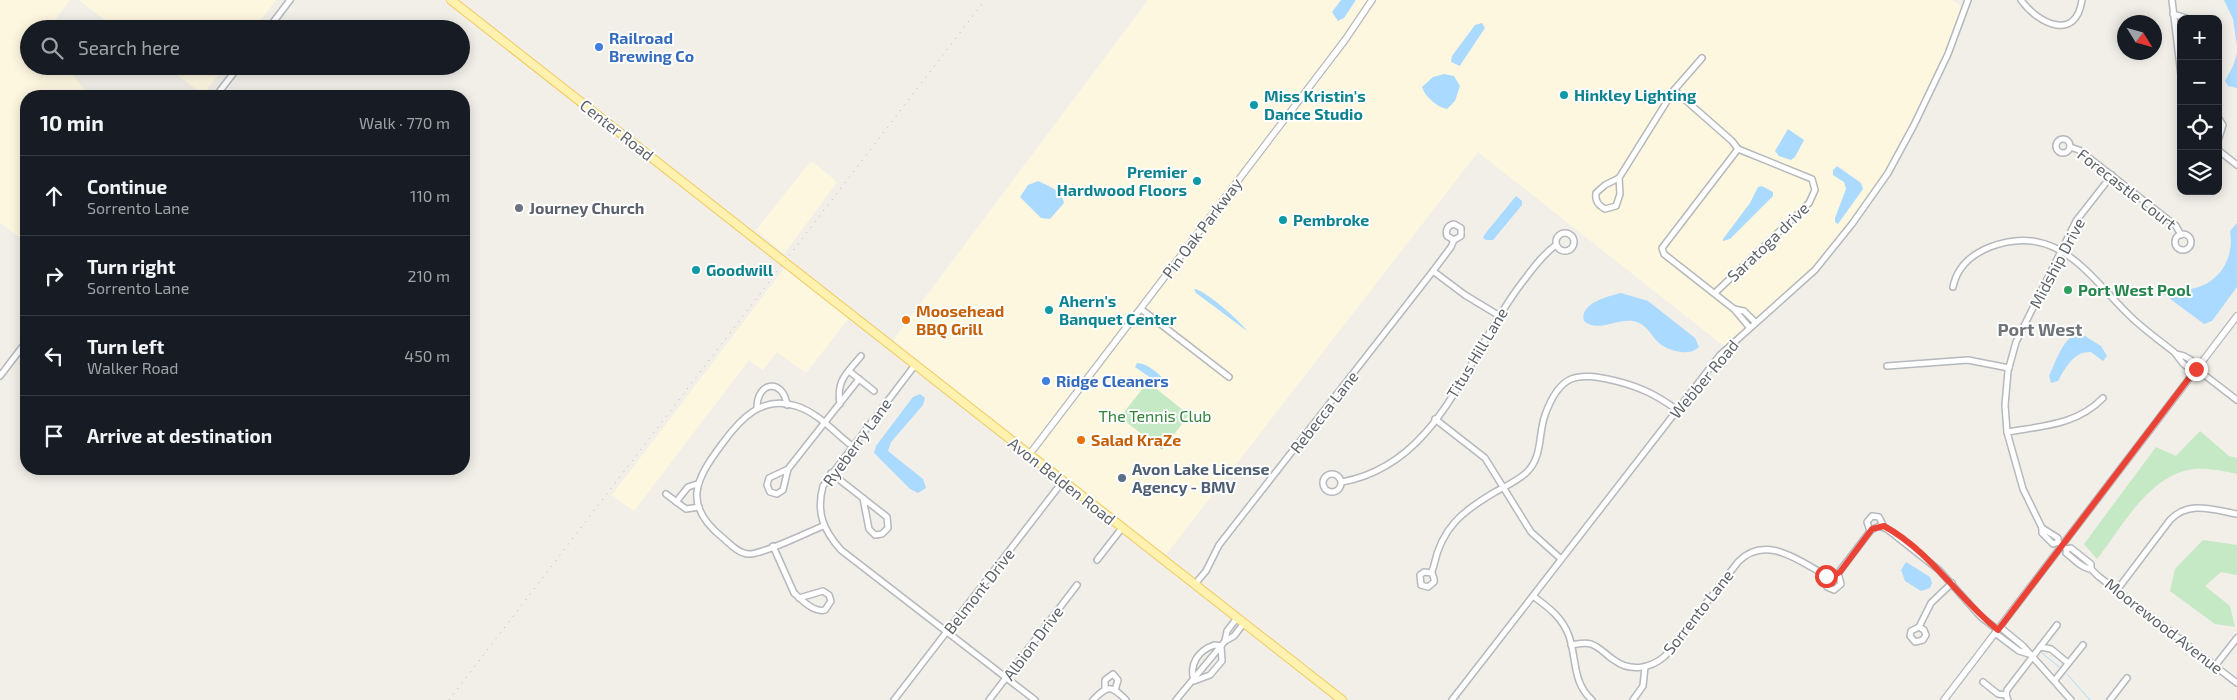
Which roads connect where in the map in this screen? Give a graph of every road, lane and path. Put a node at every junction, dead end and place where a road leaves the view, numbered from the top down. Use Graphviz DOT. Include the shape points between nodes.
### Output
graph roads {
  1 [pos="290,0"];
  2 [pos="452,0"];
  3 [pos="1372,0"];
  4 [pos="1968,0"];
  5 [pos="2021,0"];
  6 [pos="2082,0"];
  7 [pos="2172,0"];
  8 [pos="2173,14"];
  9 [pos="2177,15"];
  10 [pos="275,20"];
  11 [pos="1702,58"];
  12 [pos="2179,60"];
  13 [pos="232,75"];
  14 [pos="221,90"];
  15 [pos="1674,90"];
  16 [pos="2070,147"];
  17 [pos="1738,149"];
  18 [pos="2222,153"];
  19 [pos="2237,165"];
  20 [pos="2112,175"];
  21 [pos="1620,178"];
  22 [pos="2181,235"];
  23 [pos="1454,240"];
  24 [pos="1556,245"];
  25 [pos="2062,251"];
  26 [pos="784,260"];
  27 [pos="1433,272"];
  28 [pos="1953,287"];
  29 [pos="1714,293"];
  30 [pos="1141,309"];
  31 [pos="1734,309"];
  32 [pos="1498,315"];
  33 [pos="2237,316"];
  34 [pos="1755,322"];
  35 [pos="1749,327"];
  36 [pos="20,350"];
  37 [pos="861,356"];
  38 [pos="915,365"];
  39 [pos="1887,366"];
  40 [pos="2009,368"];
  41 [pos="2196,369"];
  42 [pos="849,370"];
  43 [pos="0,376"];
  44 [pos="1229,377"];
  45 [pos="859,379"];
  46 [pos="874,391"];
  47 [pos="2103,398"];
  48 [pos="2237,400"];
  49 [pos="787,404"];
  50 [pos="840,404"];
  51 [pos="757,408"];
  52 [pos="1677,410"];
  53 [pos="1435,419"];
  54 [pos="824,424"];
  55 [pos="2007,432"];
  56 [pos="852,446"];
  57 [pos="1029,455"];
  58 [pos="788,468"];
  59 [pos="831,473"];
  60 [pos="1063,481"];
  61 [pos="1342,482"];
  62 [pos="697,484"];
  63 [pos="1504,487"];
  64 [pos="666,494"];
  65 [pos="863,498"];
  66 [pos="676,502"];
  67 [pos="699,507"];
  68 [pos="2237,514"];
  69 [pos="823,526"];
  70 [pos="1884,526"];
  71 [pos="1122,528"];
  72 [pos="1870,531"];
  73 [pos="773,546"];
  74 [pos="2062,546"];
  75 [pos="1561,559"];
  76 [pos="1097,560"];
  77 [pos="1432,573"];
  78 [pos="1838,573"];
  79 [pos="1822,574"];
  80 [pos="1952,583"];
  81 [pos="1195,584"];
  82 [pos="1077,585"];
  83 [pos="2117,590"];
  84 [pos="1533,596"];
  85 [pos="800,598"];
  86 [pos="1237,618"];
  87 [pos="1244,623"];
  88 [pos="2057,625"];
  89 [pos="1918,627"];
  90 [pos="1998,630"];
  91 [pos="947,632"];
  92 [pos="2237,638"];
  93 [pos="1223,644"];
  94 [pos="2083,644"];
  95 [pos="1571,645"];
  96 [pos="2040,647"];
  97 [pos="2031,655"];
  98 [pos="2068,663"];
  99 [pos="2215,666"];
  100 [pos="1645,667"];
  101 [pos="1007,678"];
  102 [pos="2127,678"];
  103 [pos="2055,680"];
  104 [pos="1194,681"];
  105 [pos="1983,682"];
  106 [pos="2237,683"];
  107 [pos="2007,697"];
  108 [pos="2114,699"];
  109 [pos="894,700"];
  110 [pos="989,700"];
  111 [pos="1035,700"];
  112 [pos="1093,700"];
  113 [pos="1126,700"];
  114 [pos="1176,700"];
  115 [pos="1342,700"];
  116 [pos="1452,700"];
  117 [pos="1592,700"];
  118 [pos="1632,700"];
  119 [pos="1944,700"];
  120 [pos="2071,700"];
  1 -- 10 [label="street"];
  2 -- 26 [label="main road, Center Road"];
  3 -- 30 [label="street, Pin Oak Parkway" via="1346,40"];
  4 -- 34 [label="street, Webber Road" via="1937,78 1882,181 1826,258"];
  5 -- 6 [label="street" via="2045,20 2058,26 2075,20"];
  7 -- 8 [label="street"];
  8 -- 9 [label="street"];
  8 -- 12 [label="street"];
  11 -- 15 [label="street"];
  13 -- 14 [label="street"];
  15 -- 17 [label="street"];
  15 -- 21 [label="street"];
  16 -- 20 [label="street, Forecastle Court"];
  17 -- 29 [label="street" via="1662,248 1664,254"];
  17 -- 29 [label="street, Saratoga drive" via="1812,179 1815,187 1809,203"];
  18 -- 19 [label="street"];
  20 -- 22 [label="street, Forecastle Court" via="2176,226"];
  20 -- 25 [label="street, Midship Drive" via="2080,216"];
  21 -- 21 [label="street" via="1616,206 1600,207 1596,193 1605,184"];
  23 -- 27 [label="street, Rebecca Lane"];
  24 -- 32 [label="street, Titus Hill Lane" via="1536,264"];
  25 -- 28 [label="street" via="2028,241 1991,246 1964,263 1956,274"];
  25 -- 40 [label="street, Midship Drive" via="2016,342"];
  25 -- 41 [label="street" via="2081,263 2129,315 2176,354 2182,363"];
  26 -- 38 [label="main road, Avon Belden Road"];
  27 -- 32 [label="street"];
  27 -- 81 [label="street, Rebecca Lane" via="1219,545 1206,571"];
  29 -- 31 [label="street"];
  30 -- 44 [label="street"];
  30 -- 57 [label="street, Pin Oak Parkway"];
  31 -- 34 [label="street" via="1744,310"];
  31 -- 35 [label="street"];
  32 -- 53 [label="street, Titus Hill Lane" via="1463,382"];
  33 -- 41 [label="street"];
  34 -- 35 [label="street, Webber Road"];
  35 -- 52 [label="street, Webber Road" via="1720,355"];
  36 -- 43 [label="street"];
  37 -- 42 [label="street"];
  38 -- 56 [label="street, Ryeberry Lane"];
  38 -- 57 [label="main road, Avon Belden Road"];
  39 -- 40 [label="street" via="1968,360"];
  40 -- 55 [label="street, Midship Drive" via="2005,405"];
  41 -- 48 [label="street"];
  41 -- 74 [label="street"];
  42 -- 45 [label="street"];
  42 -- 50 [label="street" via="838,390"];
  45 -- 46 [label="street"];
  45 -- 50 [label="street"];
  47 -- 55 [label="street" via="2075,419"];
  49 -- 51 [label="street"];
  49 -- 51 [label="street" via="781,390 766,386 760,394"];
  49 -- 54 [label="street" via="797,406"];
  50 -- 54 [label="street"];
  51 -- 62 [label="street" via="736,424 702,470"];
  52 -- 63 [label="street" via="1658,395 1640,387 1594,376 1574,377 1560,387 1548,408 1532,465"];
  52 -- 75 [label="street, Webber Road"];
  53 -- 61 [label="street, Titus Hill Lane" via="1398,460 1373,474"];
  53 -- 63 [label="street" via="1485,458"];
  54 -- 56 [label="street"];
  54 -- 58 [label="street"];
  55 -- 74 [label="street, Midship Drive" via="2023,489 2042,528 2058,538"];
  56 -- 59 [label="street, Ryeberry Lane"];
  57 -- 60 [label="main road, Avon Belden Road"];
  58 -- 58 [label="street" via="769,478 770,492 777,494 783,490"];
  59 -- 65 [label="street"];
  59 -- 69 [label="street, Ryeberry Lane" via="820,499"];
  60 -- 71 [label="main road, Avon Belden Road"];
  60 -- 91 [label="street, Belmont Drive"];
  62 -- 66 [label="street" via="688,487"];
  62 -- 67 [label="street"];
  63 -- 75 [label="street" via="1533,536"];
  63 -- 77 [label="street" via="1472,505 1459,517 1438,546"];
  64 -- 66 [label="street"];
  65 -- 65 [label="street" via="869,529 875,535 882,534 889,525 887,517"];
  66 -- 67 [label="street" via="686,509"];
  67 -- 73 [label="street" via="708,525 740,552 757,553"];
  68 -- 83 [label="street" via="2196,507 2180,512 2170,520"];
  69 -- 73 [label="street"];
  69 -- 91 [label="street" via="841,550"];
  70 -- 72 [label="street"];
  70 -- 72 [label="street, Sorrento Lane" via="1880,518 1872,516 1867,522"];
  70 -- 80 [label="street, Sorrento Lane"];
  71 -- 76 [label="street"];
  71 -- 81 [label="main road, Avon Belden Road"];
  72 -- 78 [label="street, Sorrento Lane"];
  73 -- 85 [label="street" via="787,582"];
  74 -- 83 [label="street, Moorewood Avenue" via="2071,548"];
  74 -- 90 [label="street"];
  75 -- 84 [label="street, Webber Road"];
  78 -- 79 [label="street"];
  78 -- 79 [label="street, Sorrento Lane" via="1841,584 1834,590 1828,587"];
  79 -- 100 [label="street, Sorrento Lane" via="1775,550 1748,553 1665,656"];
  80 -- 89 [label="street" via="1931,603"];
  80 -- 90 [label="street, Sorrento Lane" via="1981,617"];
  81 -- 86 [label="main road, Avon Belden Road"];
  82 -- 101 [label="street, Albion Drive"];
  83 -- 99 [label="street, Moorewood Avenue"];
  84 -- 95 [label="street" via="1559,618"];
  84 -- 116 [label="street, Webber Road"];
  85 -- 85 [label="street" via="818,611 825,610 831,601 829,594 823,591"];
  86 -- 87 [label="main road, Avon Belden Road"];
  86 -- 93 [label="street" via="1227,631"];
  87 -- 93 [label="street"];
  87 -- 115 [label="main road, Avon Belden Road"];
  88 -- 96 [label="street"];
  90 -- 97 [label="street, Sorrento Lane"];
  90 -- 119 [label="street"];
  91 -- 101 [label="street"];
  91 -- 109 [label="street, Belmont Drive"];
  92 -- 99 [label="street"];
  93 -- 104 [label="street"];
  93 -- 104 [label="street" via="1222,661 1216,670 1202,680"];
  93 -- 104 [label="street" via="1205,648 1197,656 1192,672"];
  94 -- 98 [label="street"];
  95 -- 100 [label="street" via="1591,644 1623,665"];
  95 -- 117 [label="street" via="1578,679"];
  96 -- 97 [label="street"];
  96 -- 98 [label="street" via="2051,649"];
  97 -- 103 [label="street, Sorrento Lane"];
  97 -- 107 [label="street"];
  98 -- 103 [label="street"];
  99 -- 106 [label="street, Moorewood Avenue"];
  100 -- 118 [label="street" via="1643,686"];
  101 -- 110 [label="street, Albion Drive"];
  101 -- 111 [label="street"];
  102 -- 108 [label="street"];
  103 -- 120 [label="street, Sorrento Lane"];
  104 -- 114 [label="street"];
  105 -- 107 [label="street"];
  112 -- 113 [label="street" via="1110,689"];
}
